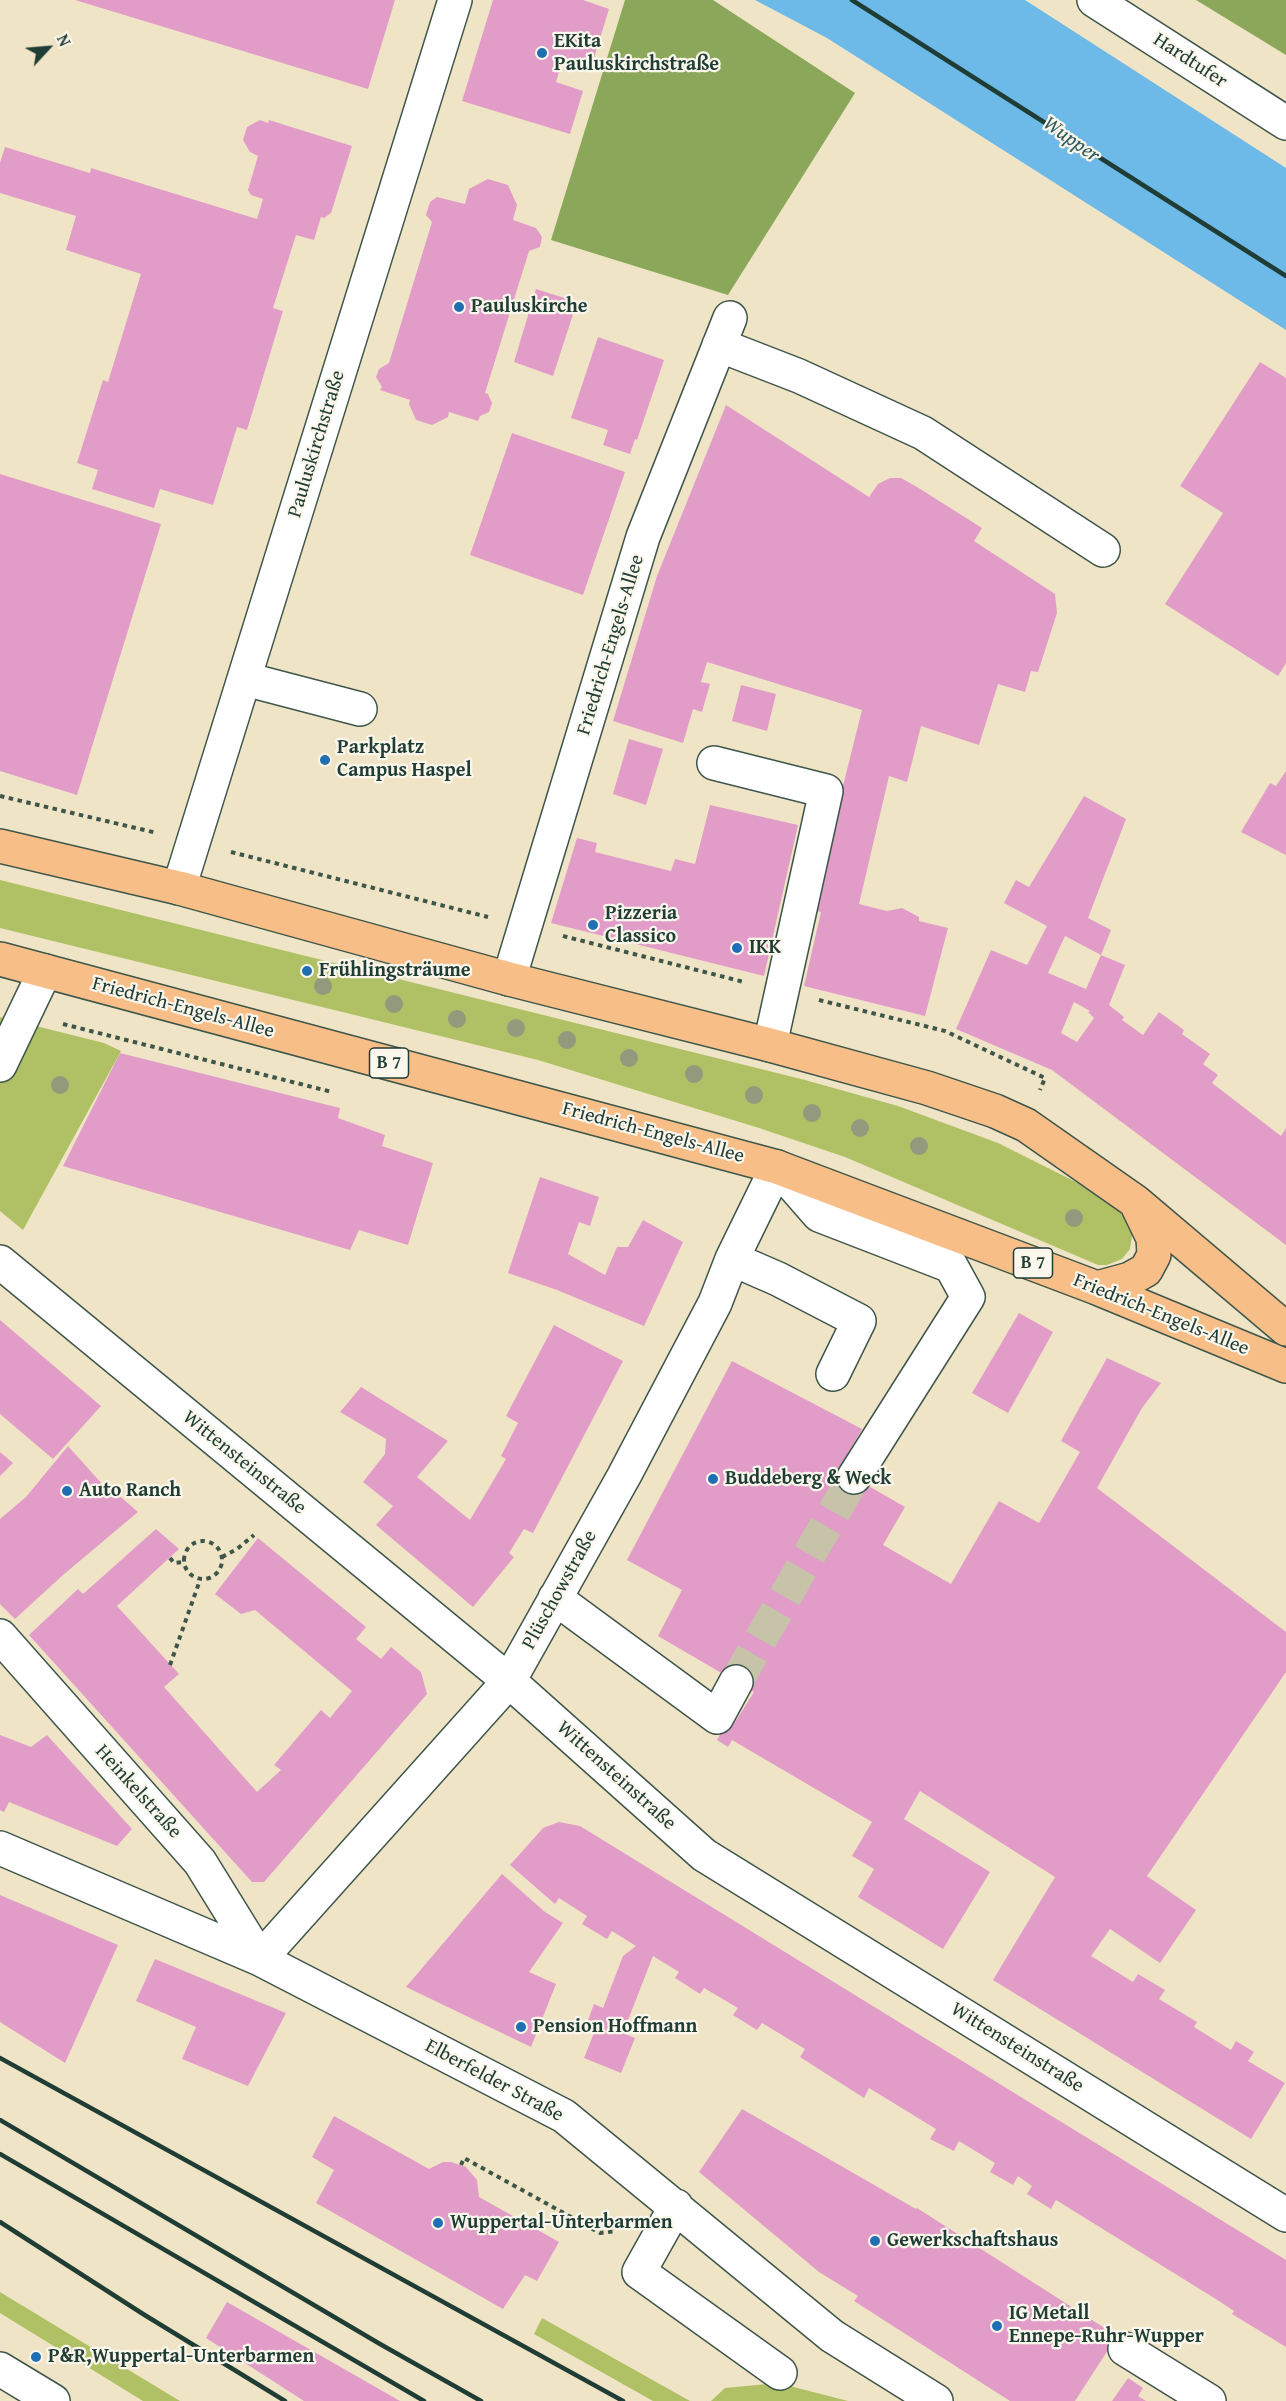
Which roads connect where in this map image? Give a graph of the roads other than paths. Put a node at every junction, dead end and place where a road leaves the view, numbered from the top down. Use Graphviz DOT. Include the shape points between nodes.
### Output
graph roads {
  1 [pos="454,0"];
  2 [pos="1095,0"];
  3 [pos="1286,123"];
  4 [pos="1103,550"];
  5 [pos="244,679"];
  6 [pos="360,709"];
  7 [pos="714,763"];
  8 [pos="0,846"];
  9 [pos="179,888"];
  10 [pos="0,959"];
  11 [pos="45,971"];
  12 [pos="509,979"];
  13 [pos="770,1045"];
  14 [pos="0,1065"];
  15 [pos="777,1167"];
  16 [pos="1136,1202"];
  17 [pos="732,1259"];
  18 [pos="0,1262"];
  19 [pos="1097,1288"];
  20 [pos="1286,1329"];
  21 [pos="1286,1366"];
  22 [pos="833,1374"];
  23 [pos="854,1478"];
  24 [pos="555,1598"];
  25 [pos="0,1636"];
  26 [pos="510,1681"];
  27 [pos="736,1682"];
  28 [pos="0,1848"];
  29 [pos="260,1959"];
  30 [pos="1286,2215"];
  31 [pos="670,2216"];
  32 [pos="1125,2349"];
  33 [pos="0,2369"];
  34 [pos="780,2373"];
  35 [pos="52,2401"];
  36 [pos="936,2401"];
  37 [pos="1209,2401"];
  1 -- 5 [label="street, Pauluskirchstraße"];
  2 -- 3 [label="street, Hardtufer"];
  4 -- 12 [label="street, Friedrich-Engels-Allee" via="923,433 799,375 725,332 643,537"];
  5 -- 6 [label="street"];
  5 -- 9 [label="street, Pauluskirchstraße"];
  7 -- 13 [label="street" via="826,791"];
  8 -- 9 [label="main road"];
  9 -- 12 [label="main road"];
  10 -- 11 [label="main road, Friedrich-Engels-Allee / B 7"];
  11 -- 14 [label="street"];
  11 -- 15 [label="main road, Friedrich-Engels-Allee / B 7"];
  12 -- 13 [label="main road"];
  13 -- 16 [label="main road" via="995,1111 1026,1125"];
  15 -- 17 [label="street, Plüschowstraße"];
  15 -- 19 [label="main road, Friedrich-Engels-Allee / B 7"];
  15 -- 23 [label="street" via="819,1215 951,1266 968,1297"];
  16 -- 19 [label="main road" via="1153,1238 1154,1255 1146,1270"];
  16 -- 20 [label="main road"];
  17 -- 22 [label="street" via="859,1321"];
  17 -- 24 [label="street, Plüschowstraße" via="715,1303"];
  18 -- 26 [label="street, Wittensteinstraße"];
  19 -- 21 [label="main road, Friedrich-Engels-Allee / B 7"];
  24 -- 26 [label="street, Plüschowstraße"];
  24 -- 27 [label="street" via="717,1717"];
  25 -- 29 [label="street, Heinkelstraße" via="200,1862"];
  26 -- 29 [label="street, Plüschowstraße"];
  26 -- 30 [label="street, Wittensteinstraße" via="704,1855"];
  28 -- 29 [label="street, Elberfelder Straße"];
  29 -- 31 [label="street, Elberfelder Straße" via="564,2116"];
  31 -- 34 [label="street" via="639,2272"];
  31 -- 36 [label="street, Elberfelder Straße" via="832,2336"];
  32 -- 37 [label="street"];
  33 -- 35 [label="street"];
}
